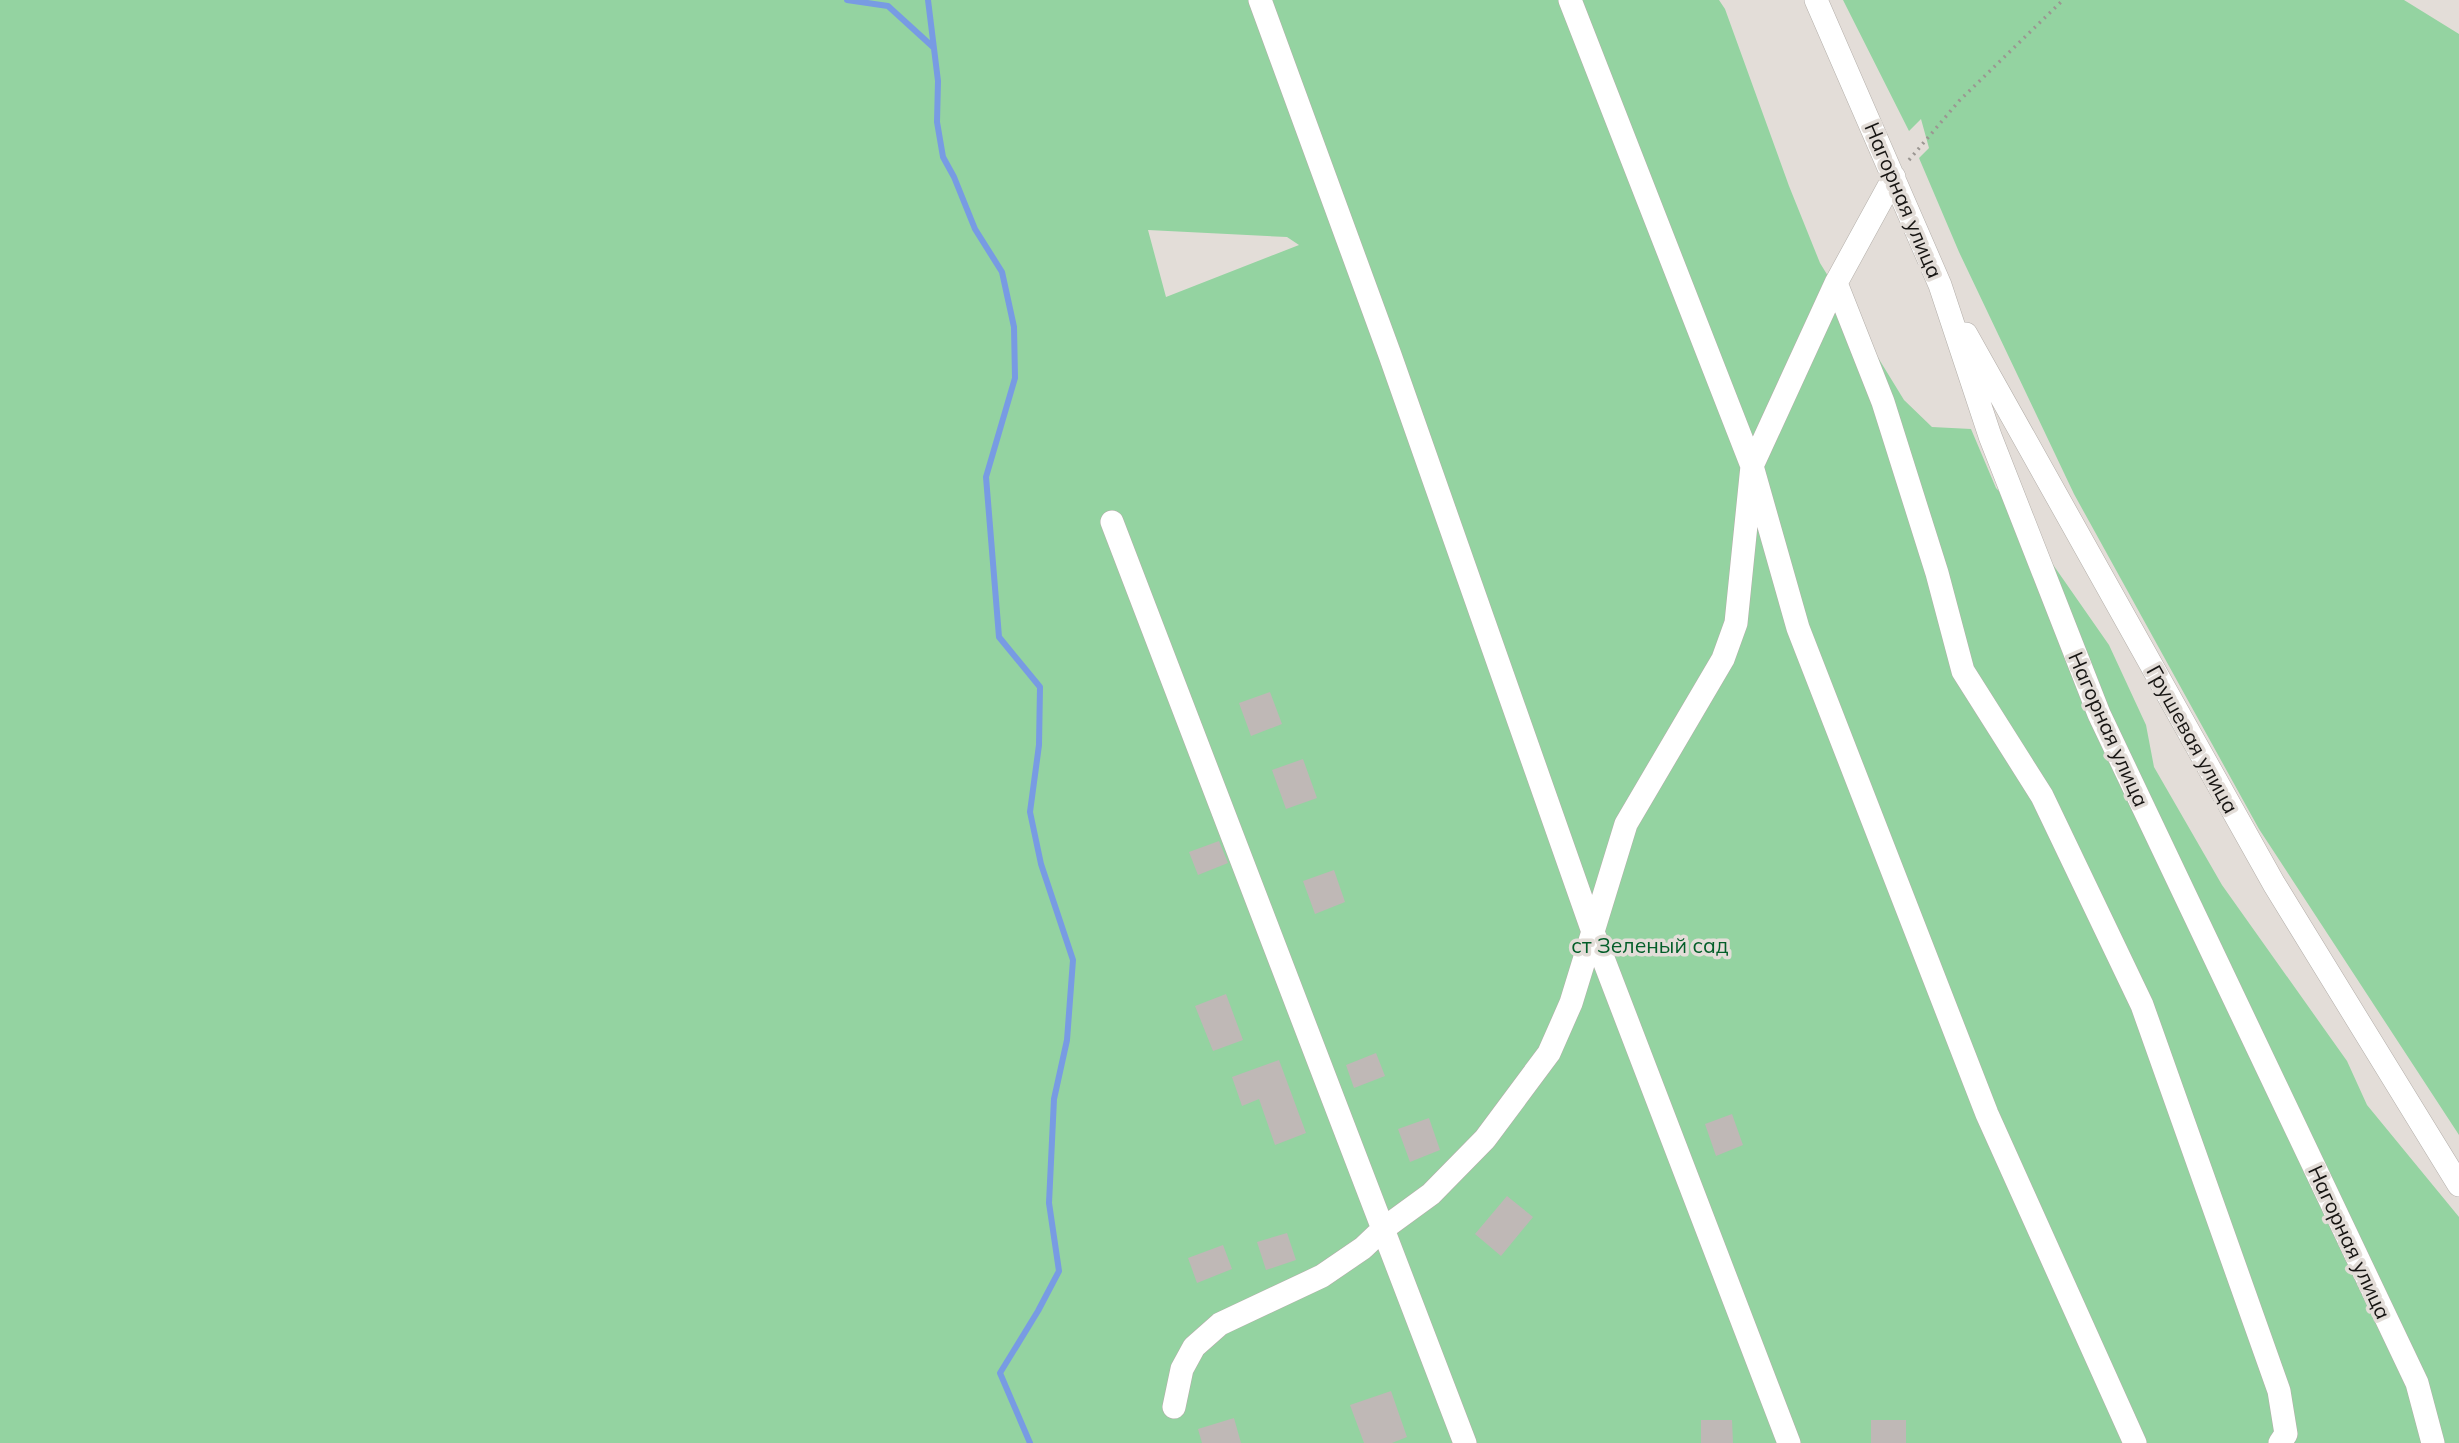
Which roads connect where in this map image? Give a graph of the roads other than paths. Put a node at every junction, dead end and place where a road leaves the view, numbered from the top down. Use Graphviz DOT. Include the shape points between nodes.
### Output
graph roads {
  1 [pos="1261,0"];
  2 [pos="1570,0"];
  3 [pos="1816,0"];
  4 [pos="1894,177"];
  5 [pos="1836,283"];
  6 [pos="1940,285"];
  7 [pos="1752,466"];
  8 [pos="1112,522"];
  9 [pos="1592,932"];
  10 [pos="2459,1185"];
  11 [pos="1383,1228"];
  12 [pos="1174,1407"];
  13 [pos="1465,1443"];
  14 [pos="1788,1443"];
  15 [pos="2135,1443"];
  16 [pos="2280,1443"];
  17 [pos="2433,1443"];
  1 -- 9 [label="street"];
  2 -- 7 [label="street"];
  3 -- 4 [label="street, Нагорная улица"];
  4 -- 5 [label="street"];
  4 -- 6 [label="street, Нагорная улица"];
  5 -- 7 [label="street"];
  5 -- 16 [label="street" via="1883,402 1963,671 2042,796 2142,1005 2279,1391 2286,1434"];
  6 -- 10 [label="street, Грушевая улица" via="2274,884"];
  6 -- 17 [label="street, Нагорная улица" via="1990,436 2099,715 2417,1383"];
  7 -- 9 [label="street" via="1736,623 1723,659 1626,824"];
  7 -- 15 [label="street" via="1798,628 1982,1101"];
  8 -- 11 [label="street"];
  9 -- 11 [label="street" via="1571,1003 1549,1053 1485,1139 1431,1194"];
  9 -- 14 [label="street"];
  11 -- 12 [label="street" via="1322,1276 1220,1324 1194,1347 1182,1369"];
  11 -- 13 [label="street"];
}
